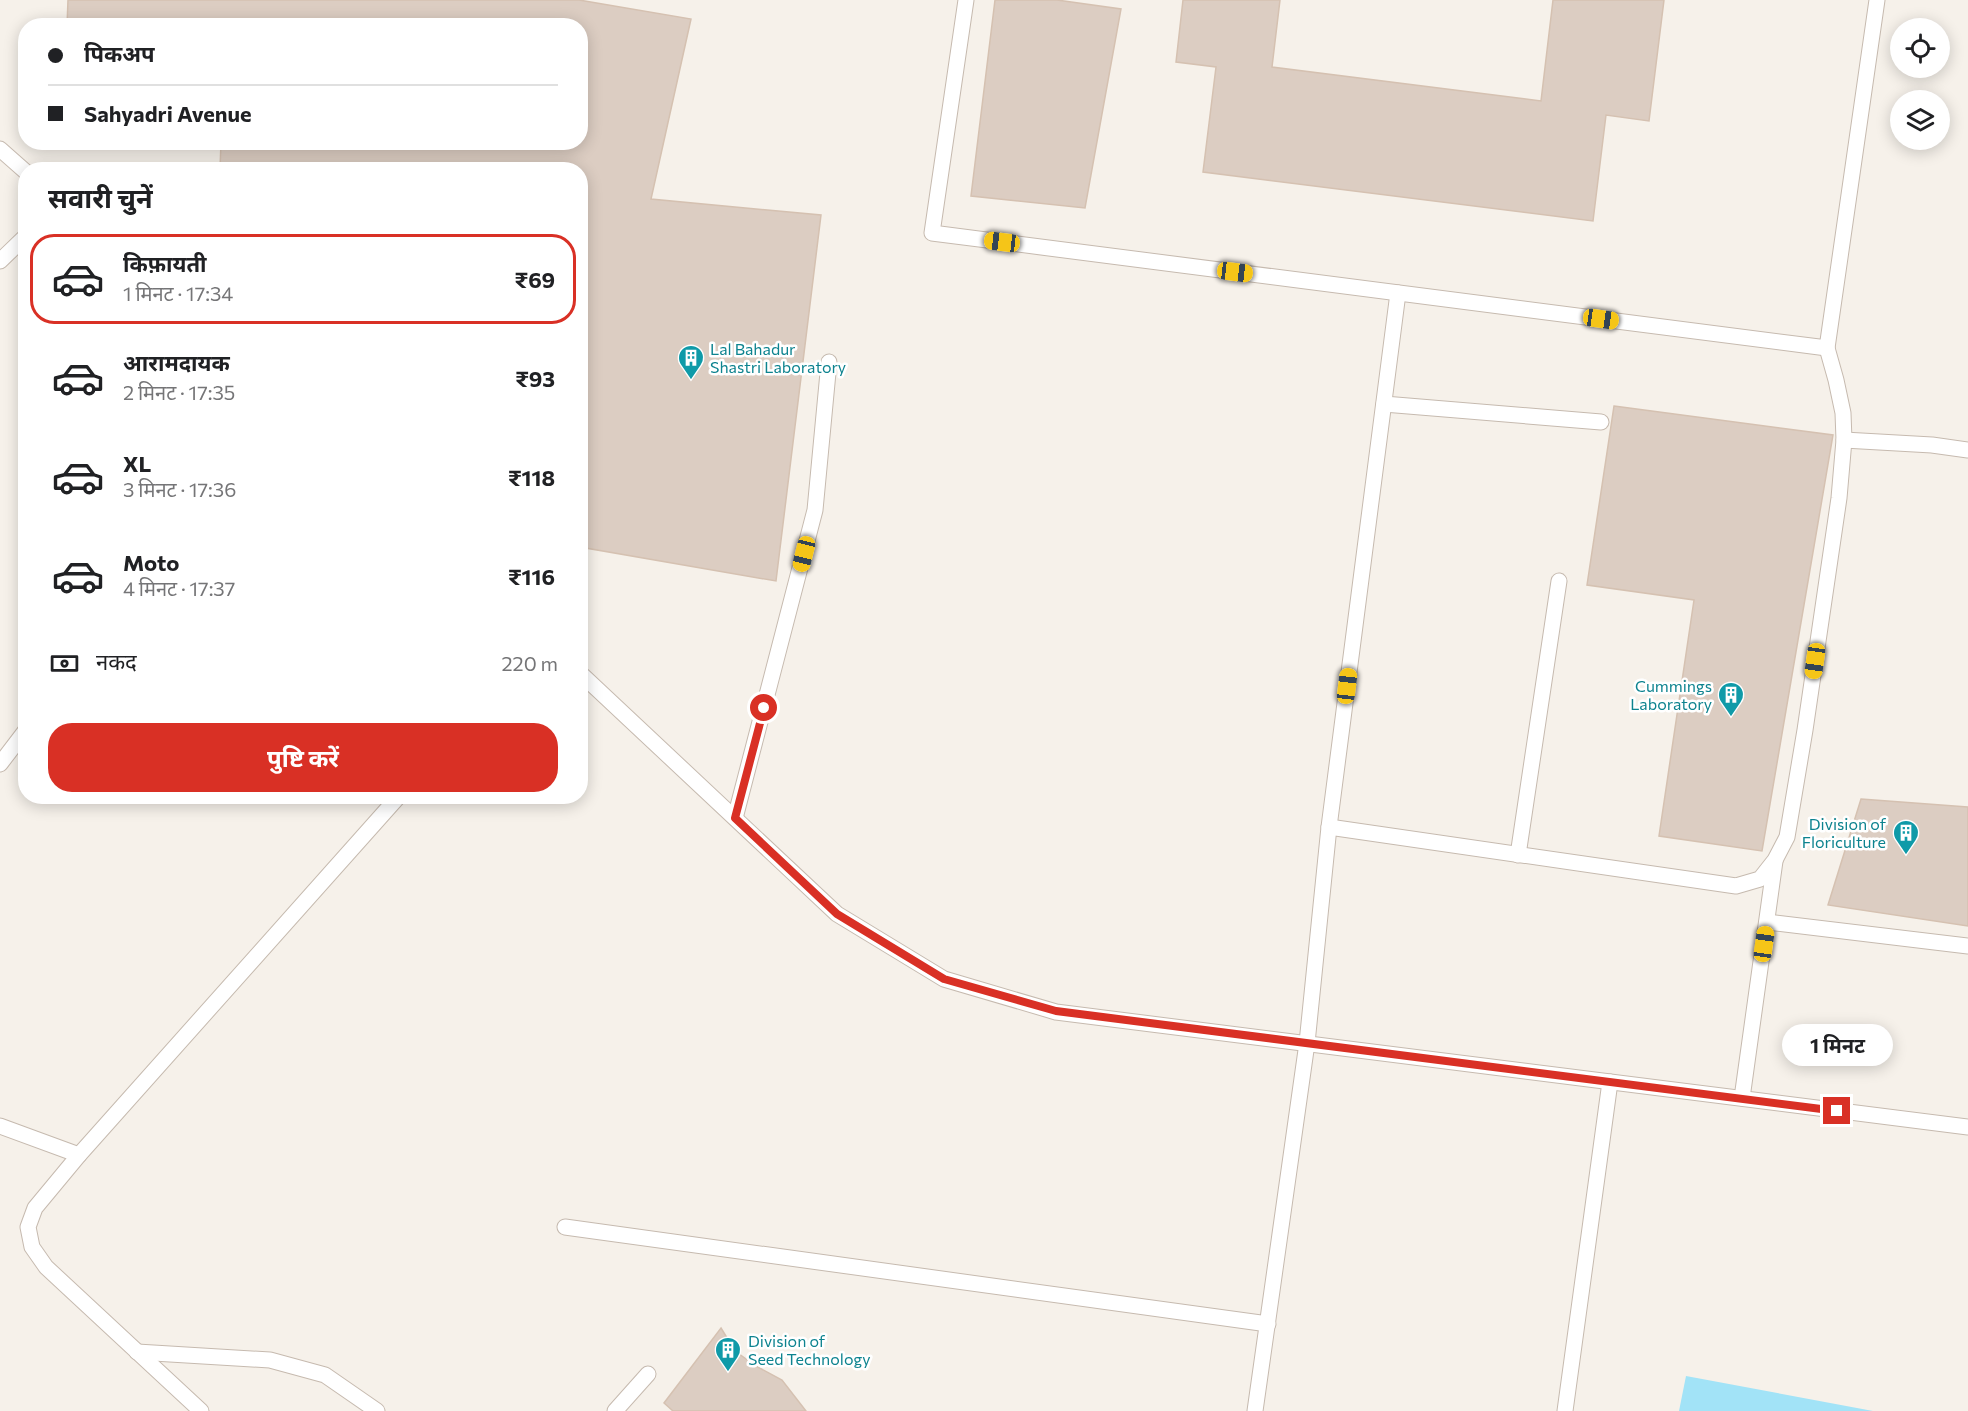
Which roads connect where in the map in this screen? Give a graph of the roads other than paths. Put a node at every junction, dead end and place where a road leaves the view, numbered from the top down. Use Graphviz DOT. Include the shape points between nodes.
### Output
graph roads {
  1 [pos="966,0"];
  2 [pos="1877,0"];
  3 [pos="0,149"];
  4 [pos="18,165"];
  5 [pos="18,244"];
  6 [pos="0,261"];
  7 [pos="1398,293"];
  8 [pos="1827,348"];
  9 [pos="830,362"];
  10 [pos="1384,404"];
  11 [pos="1601,422"];
  12 [pos="1844,440"];
  13 [pos="1968,450"];
  14 [pos="1559,581"];
  15 [pos="588,680"];
  16 [pos="18,740"];
  17 [pos="0,764"];
  18 [pos="392,804"];
  19 [pos="735,818"];
  20 [pos="1329,827"];
  21 [pos="1518,855"];
  22 [pos="1775,860"];
  23 [pos="1767,922"];
  24 [pos="1968,946"];
  25 [pos="1307,1043"];
  26 [pos="1610,1082"];
  27 [pos="1742,1098"];
  28 [pos="0,1126"];
  29 [pos="1968,1128"];
  30 [pos="79,1155"];
  31 [pos="565,1227"];
  32 [pos="1268,1324"];
  33 [pos="137,1352"];
  34 [pos="648,1374"];
  35 [pos="201,1411"];
  36 [pos="377,1411"];
  37 [pos="615,1411"];
  38 [pos="1256,1411"];
  39 [pos="1565,1411"];
  1 -- 7 [label="lane" via="932,233"];
  2 -- 8 [label="lane"];
  3 -- 4 [label="lane"];
  5 -- 6 [label="lane"];
  7 -- 8 [label="lane"];
  7 -- 10 [label="lane"];
  8 -- 12 [label="lane" via="1843,413"];
  9 -- 19 [label="lane" via="815,510"];
  10 -- 11 [label="lane"];
  10 -- 20 [label="lane"];
  12 -- 13 [label="lane"];
  12 -- 22 [label="lane" via="1805,730 1787,837"];
  14 -- 21 [label="lane"];
  15 -- 19 [label="lane"];
  16 -- 17 [label="lane"];
  18 -- 30 [label="lane"];
  19 -- 25 [label="lane" via="837,914 944,979 1056,1011"];
  20 -- 21 [label="lane"];
  20 -- 25 [label="lane"];
  21 -- 22 [label="lane" via="1736,886 1760,879"];
  22 -- 23 [label="lane"];
  23 -- 24 [label="lane"];
  23 -- 27 [label="lane"];
  25 -- 26 [label="lane"];
  25 -- 32 [label="lane"];
  26 -- 27 [label="lane"];
  26 -- 39 [label="lane"];
  27 -- 29 [label="lane"];
  28 -- 30 [label="lane"];
  30 -- 33 [label="lane" via="35,1208 28,1227 32,1247 46,1267"];
  31 -- 32 [label="lane"];
  32 -- 38 [label="lane"];
  33 -- 35 [label="lane"];
  33 -- 36 [label="lane" via="270,1360 325,1376"];
  34 -- 37 [label="lane"];
}
